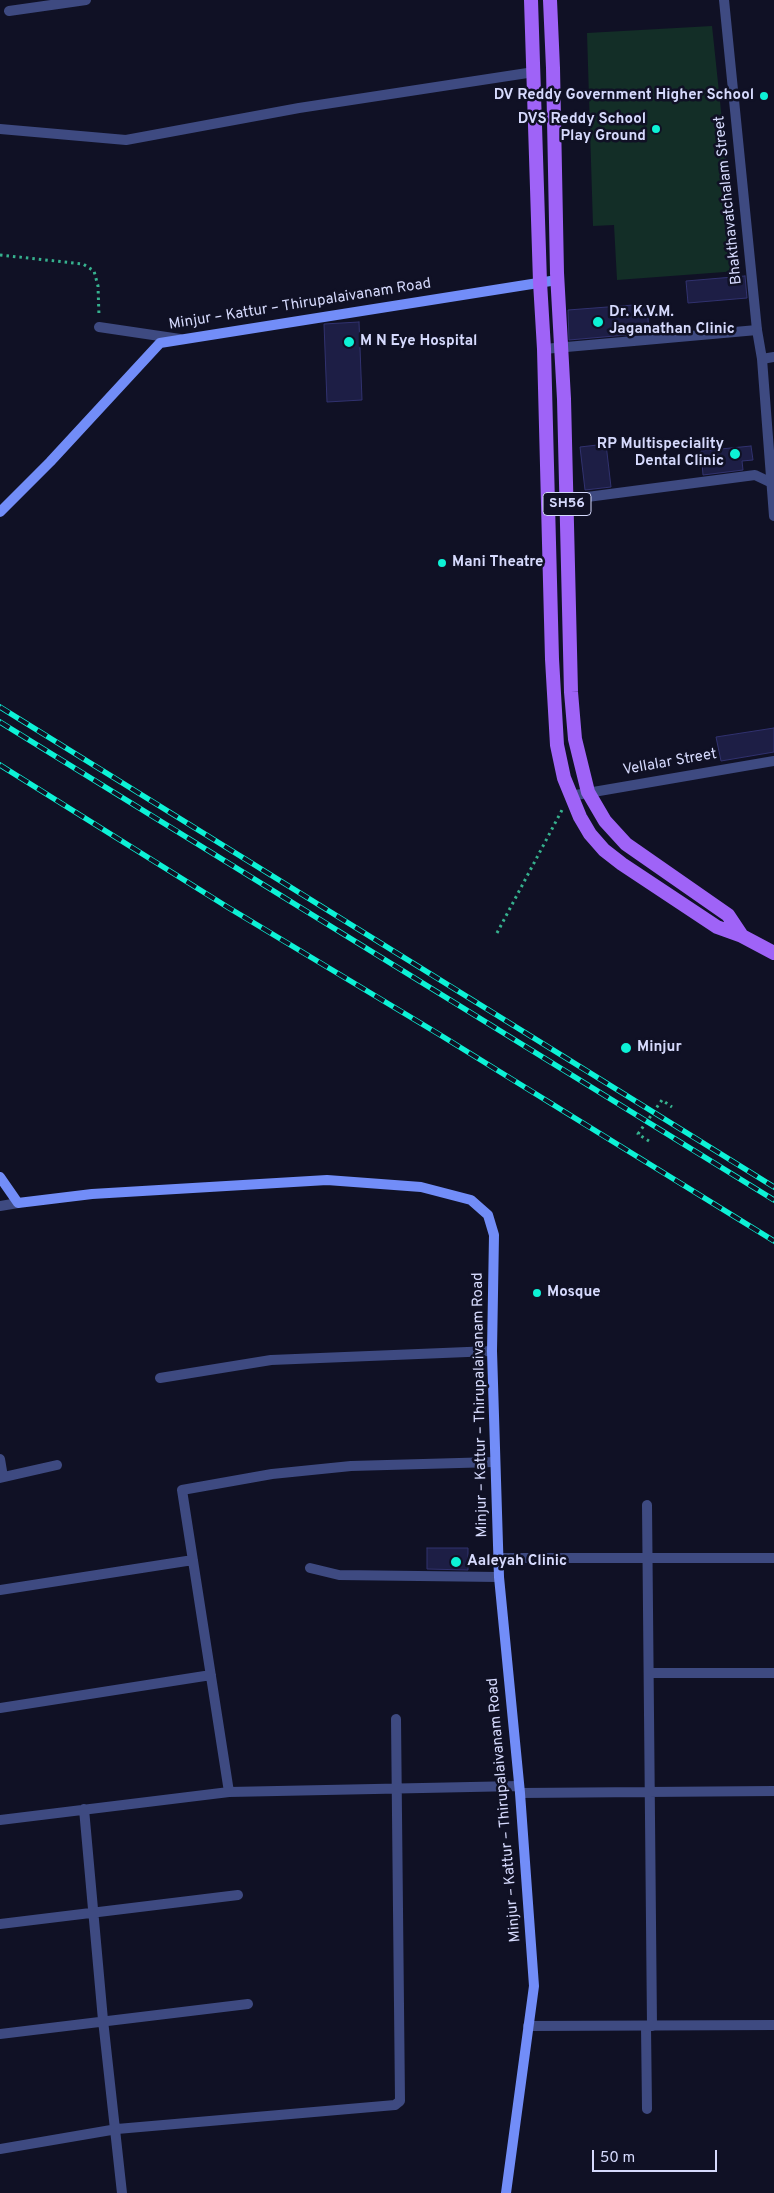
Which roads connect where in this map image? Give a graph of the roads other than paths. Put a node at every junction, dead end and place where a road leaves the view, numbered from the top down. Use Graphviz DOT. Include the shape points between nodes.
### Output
graph roads {
  1 [pos="86,0"];
  2 [pos="531,0"];
  3 [pos="550,0"];
  4 [pos="724,0"];
  5 [pos="9,11"];
  6 [pos="534,72"];
  7 [pos="0,128"];
  8 [pos="557,280"];
  9 [pos="540,282"];
  10 [pos="99,327"];
  11 [pos="757,330"];
  12 [pos="182,339"];
  13 [pos="561,348"];
  14 [pos="544,349"];
  15 [pos="774,357"];
  16 [pos="762,359"];
  17 [pos="772,484"];
  18 [pos="567,500"];
  19 [pos="549,502"];
  20 [pos="0,512"];
  21 [pos="774,516"];
  22 [pos="774,761"];
  23 [pos="588,792"];
  24 [pos="570,796"];
  25 [pos="742,936"];
  26 [pos="774,953"];
  27 [pos="0,1177"];
  28 [pos="18,1203"];
  29 [pos="0,1206"];
  30 [pos="492,1351"];
  31 [pos="160,1378"];
  32 [pos="0,1459"];
  33 [pos="495,1462"];
  34 [pos="57,1465"];
  35 [pos="2,1478"];
  36 [pos="647,1505"];
  37 [pos="648,1557"];
  38 [pos="498,1558"];
  39 [pos="774,1558"];
  40 [pos="193,1560"];
  41 [pos="310,1568"];
  42 [pos="499,1577"];
  43 [pos="0,1590"];
  44 [pos="774,1673"];
  45 [pos="649,1674"];
  46 [pos="211,1675"];
  47 [pos="0,1708"];
  48 [pos="396,1719"];
  49 [pos="397,1789"];
  50 [pos="520,1790"];
  51 [pos="774,1791"];
  52 [pos="229,1792"];
  53 [pos="651,1792"];
  54 [pos="84,1809"];
  55 [pos="0,1820"];
  56 [pos="238,1895"];
  57 [pos="94,1913"];
  58 [pos="0,1924"];
  59 [pos="248,2004"];
  60 [pos="103,2020"];
  61 [pos="774,2025"];
  62 [pos="528,2026"];
  63 [pos="649,2026"];
  64 [pos="0,2034"];
  65 [pos="647,2109"];
  66 [pos="117,2129"];
  67 [pos="0,2148"];
  68 [pos="122,2193"];
  69 [pos="506,2193"];
  1 -- 5 [label="street"];
  2 -- 6 [label="main road, SH56"];
  3 -- 8 [label="main road, SH56"];
  4 -- 11 [label="street, Bhakthavatchalam Street"];
  6 -- 7 [label="street" via="299,108 126,140"];
  6 -- 9 [label="main road, SH56"];
  8 -- 9 [label="main road, Minjur – Kattur – Thirupalaivanam Road"];
  8 -- 13 [label="main road, SH56"];
  9 -- 12 [label="main road, Minjur – Kattur – Thirupalaivanam Road"];
  9 -- 14 [label="main road, SH56"];
  10 -- 12 [label="street"];
  11 -- 13 [label="street"];
  11 -- 16 [label="street, Bhakthavatchalam Street"];
  12 -- 20 [label="main road, Minjur – Kattur – Thirupalaivanam Road" via="160,343"];
  13 -- 14 [label="street"];
  13 -- 18 [label="main road, SH56"];
  14 -- 19 [label="main road, SH56"];
  15 -- 16 [label="street"];
  16 -- 17 [label="street, Bhakthavatchalam Street"];
  17 -- 18 [label="street" via="755,475"];
  17 -- 21 [label="street, Bhakthavatchalam Street"];
  18 -- 19 [label="street"];
  18 -- 23 [label="main road, SH56" via="571,692 575,739"];
  19 -- 24 [label="main road, SH56" via="557,745"];
  22 -- 23 [label="street, Vellalar Street"];
  23 -- 24 [label="street, Vellalar Street"];
  23 -- 25 [label="main road, SH56" via="604,821 626,844 728,915"];
  24 -- 25 [label="main road, SH56" via="590,834 604,850 717,927"];
  25 -- 26 [label="main road, SH56"];
  27 -- 28 [label="main road"];
  28 -- 29 [label="street"];
  28 -- 30 [label="main road, Minjur – Kattur – Thirupalaivanam Road" via="92,1194 327,1180 421,1187 471,1200 488,1215 494,1235"];
  30 -- 31 [label="street" via="271,1360"];
  30 -- 33 [label="main road, Minjur – Kattur – Thirupalaivanam Road"];
  32 -- 35 [label="street"];
  33 -- 38 [label="main road, Minjur – Kattur – Thirupalaivanam Road"];
  33 -- 40 [label="street" via="341,1467 272,1474 182,1490"];
  34 -- 35 [label="street"];
  36 -- 37 [label="street"];
  37 -- 38 [label="street"];
  37 -- 39 [label="street"];
  37 -- 45 [label="street"];
  38 -- 42 [label="main road, Minjur – Kattur – Thirupalaivanam Road"];
  40 -- 43 [label="street"];
  40 -- 46 [label="street"];
  41 -- 42 [label="street" via="339,1575"];
  42 -- 50 [label="main road, Minjur – Kattur – Thirupalaivanam Road"];
  44 -- 45 [label="street"];
  45 -- 53 [label="street"];
  46 -- 47 [label="street"];
  46 -- 52 [label="street"];
  48 -- 49 [label="street"];
  49 -- 50 [label="street"];
  49 -- 52 [label="street"];
  49 -- 66 [label="street" via="400,2101 395,2105"];
  50 -- 53 [label="street"];
  50 -- 62 [label="main road, Minjur – Kattur – Thirupalaivanam Road" via="534,1986"];
  51 -- 53 [label="street"];
  52 -- 54 [label="street"];
  53 -- 63 [label="street"];
  54 -- 55 [label="street"];
  54 -- 57 [label="street"];
  56 -- 57 [label="street"];
  57 -- 58 [label="street"];
  57 -- 60 [label="street"];
  59 -- 60 [label="street"];
  60 -- 64 [label="street"];
  60 -- 66 [label="street"];
  61 -- 63 [label="street"];
  62 -- 63 [label="street"];
  62 -- 69 [label="main road, Minjur – Kattur – Thirupalaivanam Road"];
  63 -- 65 [label="street"];
  66 -- 67 [label="street"];
  66 -- 68 [label="street"];
}
